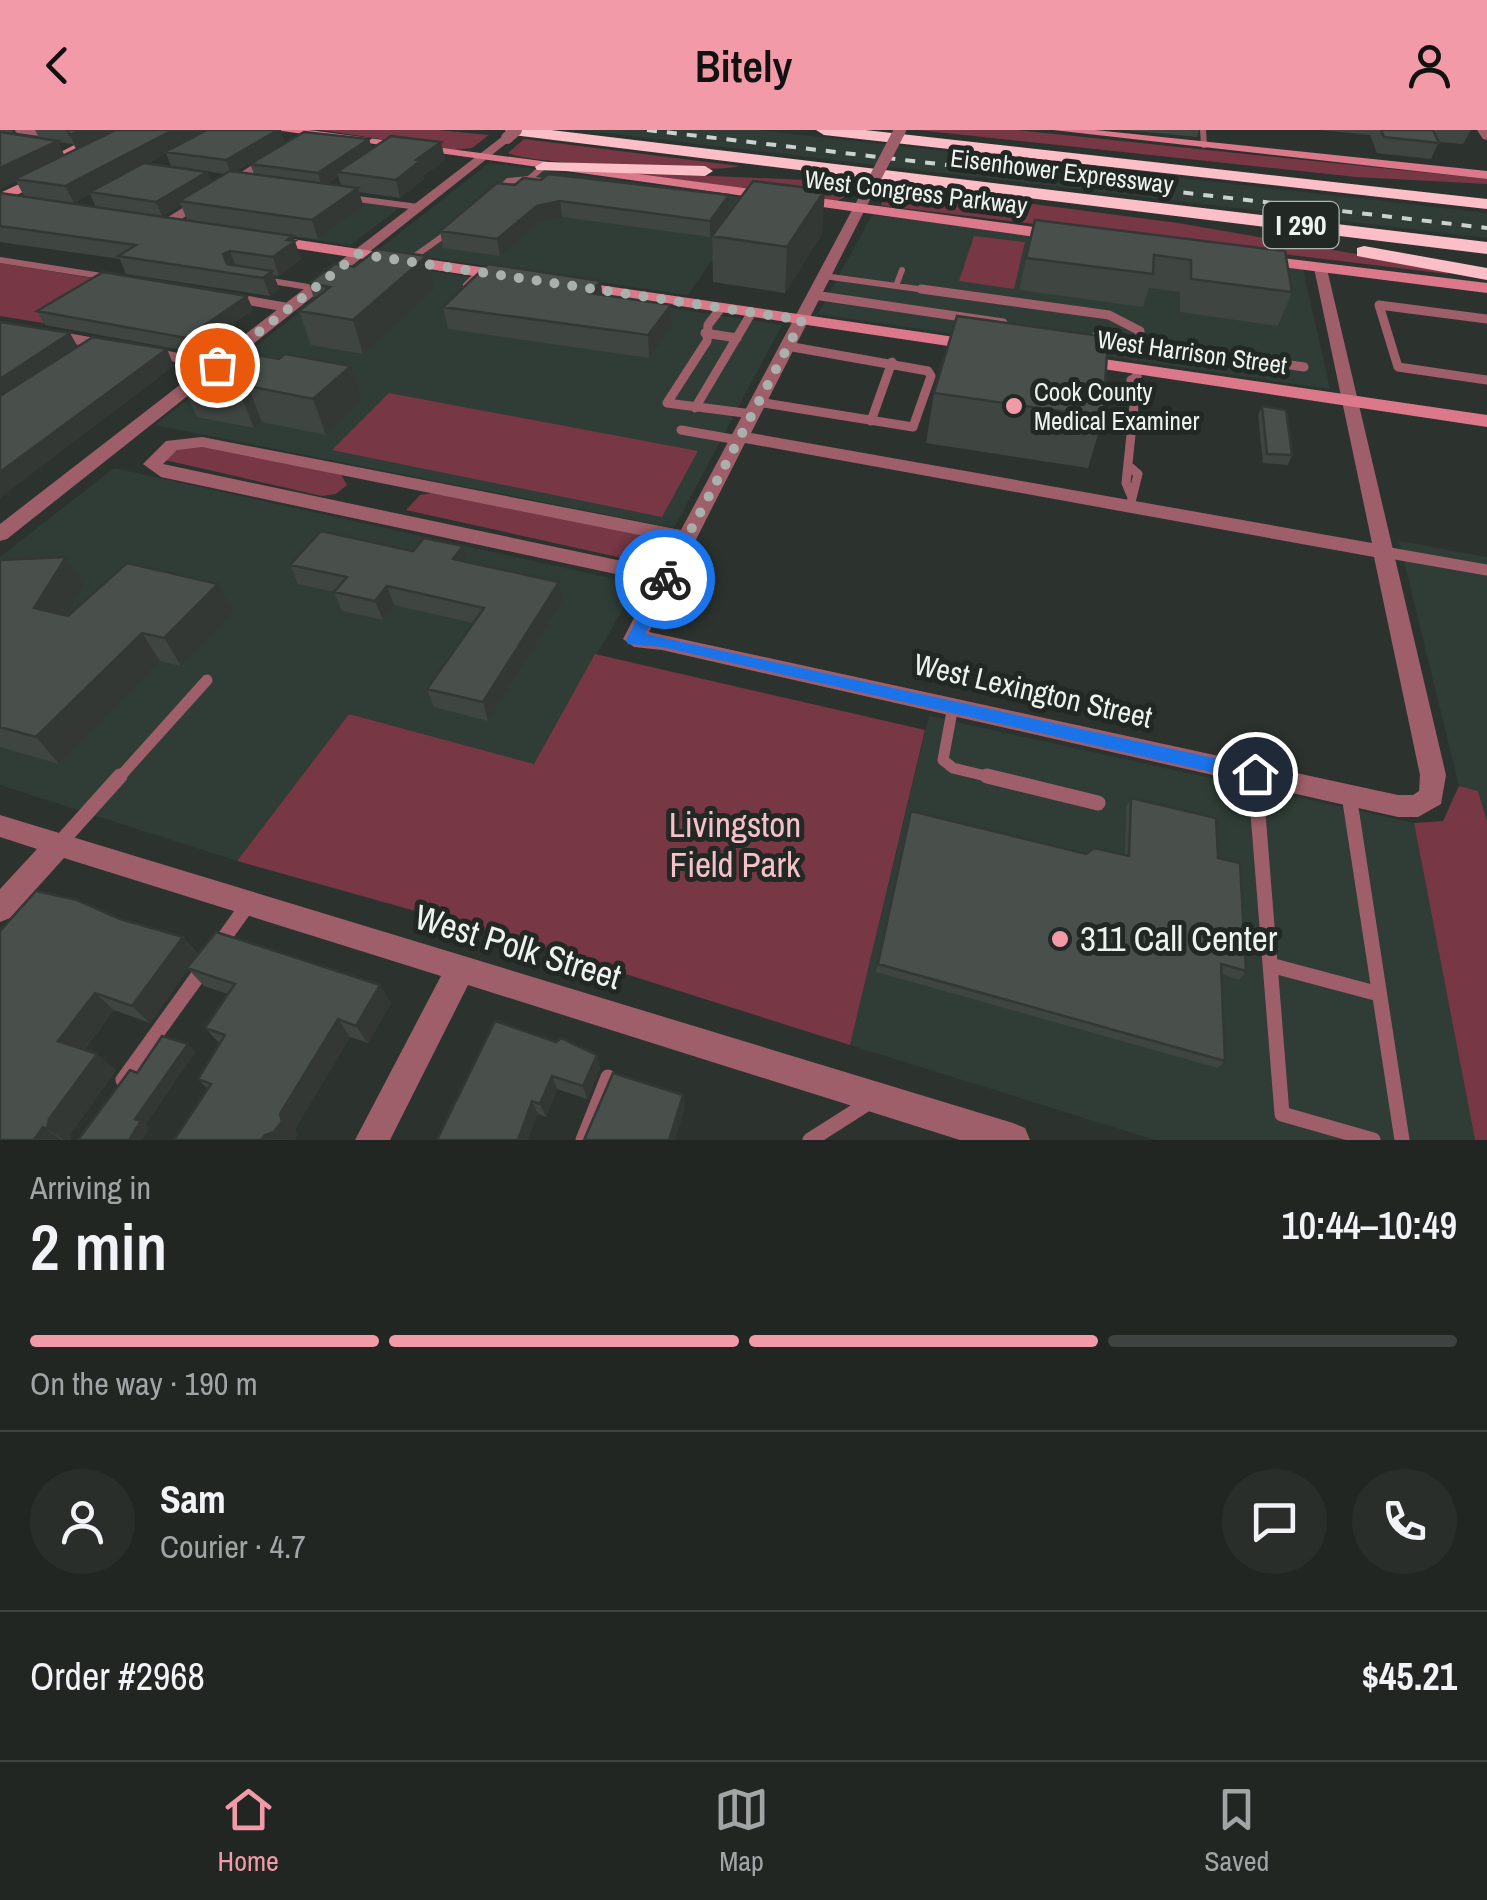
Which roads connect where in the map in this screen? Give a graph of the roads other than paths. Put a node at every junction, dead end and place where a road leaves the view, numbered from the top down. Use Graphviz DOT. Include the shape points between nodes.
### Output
graph roads {
  1 [pos="18,130"];
  2 [pos="281,130"];
  3 [pos="824,130"];
  4 [pos="888,130"];
  5 [pos="900,130"];
  6 [pos="1059,130"];
  7 [pos="1483,130"];
  8 [pos="39,133"];
  9 [pos="512,133"];
  10 [pos="118,134"];
  11 [pos="312,134"];
  12 [pos="1487,136"];
  13 [pos="1204,138"];
  14 [pos="957,145"];
  15 [pos="481,158"];
  16 [pos="543,167"];
  17 [pos="1163,168"];
  18 [pos="1487,175"];
  19 [pos="529,179"];
  20 [pos="880,180"];
  21 [pos="226,181"];
  22 [pos="559,183"];
  23 [pos="249,184"];
  24 [pos="0,186"];
  25 [pos="1487,187"];
  26 [pos="343,197"];
  27 [pos="0,200"];
  28 [pos="1116,203"];
  29 [pos="1487,204"];
  30 [pos="25,205"];
  31 [pos="482,205"];
  32 [pos="418,208"];
  33 [pos="858,211"];
  34 [pos="144,222"];
  35 [pos="162,225"];
  36 [pos="456,226"];
  37 [pos="198,230"];
  38 [pos="250,238"];
  39 [pos="1088,239"];
  40 [pos="1487,248"];
  41 [pos="358,254"];
  42 [pos="1244,258"];
  43 [pos="0,260"];
  44 [pos="408,261"];
  45 [pos="1321,268"];
  46 [pos="902,270"];
  47 [pos="1487,274"];
  48 [pos="824,276"];
  49 [pos="115,278"];
  50 [pos="254,278"];
  51 [pos="896,286"];
  52 [pos="315,288"];
  53 [pos="1487,288"];
  54 [pos="814,296"];
  55 [pos="229,298"];
  56 [pos="290,308"];
  57 [pos="722,308"];
  58 [pos="752,312"];
  59 [pos="1487,319"];
  60 [pos="802,320"];
  61 [pos="0,326"];
  62 [pos="1023,326"];
  63 [pos="706,333"];
  64 [pos="1080,334"];
  65 [pos="737,338"];
  66 [pos="1139,342"];
  67 [pos="100,344"];
  68 [pos="788,346"];
  69 [pos="1005,350"];
  70 [pos="1062,358"];
  71 [pos="78,359"];
  72 [pos="892,362"];
  73 [pos="217,365"];
  74 [pos="1304,367"];
  75 [pos="1137,373"];
  76 [pos="1487,380"];
  77 [pos="1350,400"];
  78 [pos="695,408"];
  79 [pos="871,421"];
  80 [pos="1487,421"];
  81 [pos="747,423"];
  82 [pos="682,430"];
  83 [pos="368,475"];
  84 [pos="417,485"];
  85 [pos="1131,501"];
  86 [pos="336,508"];
  87 [pos="388,519"];
  88 [pos="0,534"];
  89 [pos="687,538"];
  90 [pos="1384,552"];
  91 [pos="1487,570"];
  92 [pos="666,578"];
  93 [pos="207,680"];
  94 [pos="953,706"];
  95 [pos="1255,774"];
  96 [pos="1349,794"];
  97 [pos="1098,803"];
  98 [pos="0,826"];
  99 [pos="58,844"];
  100 [pos="249,903"];
  101 [pos="0,909"];
  102 [pos="1270,964"];
  103 [pos="461,968"];
  104 [pos="1380,994"];
  105 [pos="608,1076"];
  106 [pos="114,1092"];
  107 [pos="876,1098"];
  108 [pos="372,1140"];
  109 [pos="583,1140"];
  110 [pos="810,1140"];
  111 [pos="1013,1140"];
  112 [pos="1373,1140"];
  113 [pos="1402,1140"];
  1 -- 8 [label="lane"];
  2 -- 11 [label="street, West Congress Parkway"];
  3 -- 14 [label="highway, Eisenhower Expressway / I 290"];
  4 -- 14 [label="highway"];
  5 -- 20 [label="street, bridge"];
  6 -- 13 [label="street"];
  7 -- 12 [label="street"];
  9 -- 15 [label="street"];
  9 -- 20 [label="highway, Eisenhower Expressway / I 290"];
  10 -- 24 [label="street" via="63,150"];
  10 -- 27 [label="street"];
  11 -- 15 [label="street, West Congress Parkway"];
  11 -- 21 [label="street"];
  13 -- 18 [label="street"];
  14 -- 17 [label="highway, Eisenhower Expressway / I 290"];
  15 -- 16 [label="street, West Congress Parkway"];
  15 -- 32 [label="street"];
  16 -- 19 [label="lane"];
  16 -- 20 [label="highway"];
  16 -- 33 [label="street, West Congress Parkway"];
  17 -- 25 [label="highway"];
  17 -- 29 [label="highway, Eisenhower Expressway / I 290"];
  19 -- 22 [label="lane"];
  19 -- 31 [label="lane" via="508,181"];
  20 -- 28 [label="highway, Eisenhower Expressway / I 290"];
  20 -- 33 [label="street"];
  21 -- 23 [label="lane"];
  21 -- 35 [label="street"];
  26 -- 32 [label="lane"];
  27 -- 30 [label="street"];
  28 -- 40 [label="highway, Eisenhower Expressway / I 290"];
  28 -- 47 [label="highway"];
  32 -- 41 [label="street"];
  33 -- 39 [label="street, West Congress Parkway"];
  33 -- 48 [label="street"];
  34 -- 35 [label="street"];
  35 -- 37 [label="street"];
  36 -- 44 [label="lane"];
  38 -- 41 [label="street"];
  41 -- 44 [label="street"];
  41 -- 52 [label="street"];
  42 -- 45 [label="street"];
  43 -- 49 [label="lane"];
  44 -- 57 [label="street" via="472,278 539,281"];
  45 -- 53 [label="street"];
  45 -- 77 [label="street"];
  46 -- 51 [label="lane"];
  48 -- 51 [label="lane"];
  48 -- 54 [label="street"];
  50 -- 52 [label="lane"];
  51 -- 66 [label="lane" via="1108,315 1140,331"];
  52 -- 56 [label="street"];
  54 -- 60 [label="street"];
  54 -- 62 [label="lane"];
  55 -- 56 [label="lane"];
  56 -- 73 [label="street"];
  57 -- 58 [label="street"];
  57 -- 63 [label="lane"];
  58 -- 60 [label="street"];
  58 -- 65 [label="lane"];
  59 -- 76 [label="lane" via="1379,305 1398,368"];
  60 -- 68 [label="street"];
  60 -- 69 [label="street"];
  61 -- 67 [label="street"];
  63 -- 65 [label="lane"];
  63 -- 78 [label="lane" via="666,403"];
  64 -- 66 [label="lane"];
  65 -- 78 [label="lane"];
  66 -- 74 [label="lane"];
  67 -- 71 [label="lane"];
  67 -- 73 [label="street"];
  68 -- 72 [label="lane"];
  68 -- 81 [label="street"];
  70 -- 75 [label="street, West Harrison Street"];
  72 -- 79 [label="lane"];
  72 -- 79 [label="lane" via="919,366 932,376 913,428"];
  73 -- 88 [label="street"];
  75 -- 77 [label="street, West Harrison Street"];
  75 -- 85 [label="lane" via="1142,394 1136,396 1125,489"];
  77 -- 80 [label="street, West Harrison Street"];
  77 -- 90 [label="street"];
  78 -- 81 [label="lane"];
  79 -- 81 [label="lane" via="820,412"];
  81 -- 82 [label="lane"];
  81 -- 85 [label="street"];
  81 -- 89 [label="street"];
  83 -- 84 [label="street"];
  83 -- 86 [label="street"];
  83 -- 86 [label="street" via="192,441 172,445 152,464 161,472"];
  84 -- 87 [label="street"];
  84 -- 89 [label="street"];
  85 -- 90 [label="street"];
  86 -- 87 [label="street"];
  87 -- 92 [label="street"];
  89 -- 92 [label="street"];
  90 -- 91 [label="lane"];
  90 -- 96 [label="street, West Lexington Street" via="1434,775 1432,796 1418,806"];
  92 -- 94 [label="street, West Lexington Street" via="634,640"];
  93 -- 99 [label="lane"];
  94 -- 95 [label="street, West Lexington Street"];
  94 -- 97 [label="lane" via="943,760 953,768"];
  95 -- 96 [label="street, West Lexington Street"];
  95 -- 102 [label="lane"];
  96 -- 104 [label="lane"];
  98 -- 99 [label="street, West Polk Street"];
  99 -- 100 [label="street, West Polk Street"];
  99 -- 101 [label="street"];
  100 -- 103 [label="street, West Polk Street"];
  100 -- 106 [label="lane"];
  102 -- 104 [label="lane"];
  102 -- 112 [label="lane" via="1282,1114"];
  103 -- 107 [label="street, West Polk Street"];
  103 -- 108 [label="street"];
  104 -- 113 [label="lane"];
  105 -- 109 [label="lane"];
  107 -- 110 [label="lane"];
  107 -- 111 [label="street, West Polk Street"];
}
